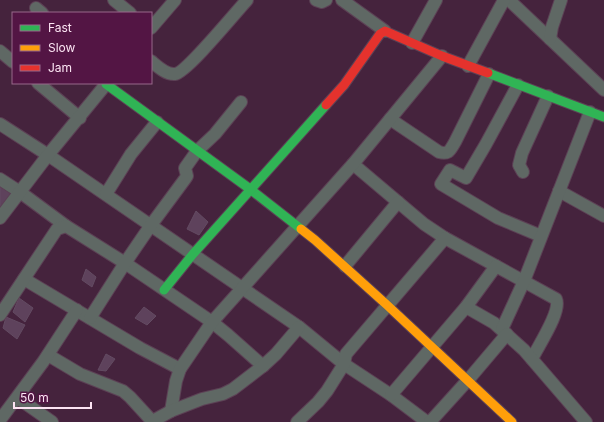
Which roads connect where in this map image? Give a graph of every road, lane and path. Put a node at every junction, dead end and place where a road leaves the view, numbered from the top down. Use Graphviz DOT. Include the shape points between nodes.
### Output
graph roads {
  1 [pos="114,0"];
  2 [pos="175,0"];
  3 [pos="247,0"];
  4 [pos="316,0"];
  5 [pos="326,0"];
  6 [pos="342,0"];
  7 [pos="436,0"];
  8 [pos="504,0"];
  9 [pos="509,0"];
  10 [pos="561,0"];
  11 [pos="129,12"];
  12 [pos="152,27"];
  13 [pos="385,31"];
  14 [pos="550,39"];
  15 [pos="412,43"];
  16 [pos="0,51"];
  17 [pos="442,56"];
  18 [pos="12,61"];
  19 [pos="152,62"];
  20 [pos="468,66"];
  21 [pos="489,74"];
  22 [pos="39,84"];
  23 [pos="107,84"];
  24 [pos="518,85"];
  25 [pos="604,90"];
  26 [pos="548,96"];
  27 [pos="241,102"];
  28 [pos="590,112"];
  29 [pos="604,117"];
  30 [pos="80,118"];
  31 [pos="390,119"];
  32 [pos="157,122"];
  33 [pos="0,124"];
  34 [pos="197,151"];
  35 [pos="48,155"];
  36 [pos="353,164"];
  37 [pos="523,172"];
  38 [pos="0,179"];
  39 [pos="250,189"];
  40 [pos="20,192"];
  41 [pos="559,192"];
  42 [pos="106,194"];
  43 [pos="398,202"];
  44 [pos="604,216"];
  45 [pos="0,218"];
  46 [pos="151,225"];
  47 [pos="66,226"];
  48 [pos="298,226"];
  49 [pos="541,236"];
  50 [pos="445,238"];
  51 [pos="193,254"];
  52 [pos="125,263"];
  53 [pos="345,266"];
  54 [pos="496,266"];
  55 [pos="24,279"];
  56 [pos="524,281"];
  57 [pos="242,288"];
  58 [pos="164,290"];
  59 [pos="387,305"];
  60 [pos="466,307"];
  61 [pos="77,310"];
  62 [pos="0,315"];
  63 [pos="90,318"];
  64 [pos="212,322"];
  65 [pos="299,328"];
  66 [pos="505,332"];
  67 [pos="432,347"];
  68 [pos="48,355"];
  69 [pos="532,358"];
  70 [pos="344,364"];
  71 [pos="263,366"];
  72 [pos="180,370"];
  73 [pos="468,380"];
  74 [pos="390,395"];
  75 [pos="18,398"];
  76 [pos="171,411"];
  77 [pos="0,420"];
  78 [pos="52,422"];
  79 [pos="151,422"];
  80 [pos="297,422"];
  81 [pos="428,422"];
  82 [pos="512,422"];
  83 [pos="586,422"];
  1 -- 11 [label="street"];
  2 -- 12 [label="street"];
  3 -- 19 [label="street" via="191,63 178,74 168,73"];
  4 -- 5 [label="street"];
  6 -- 13 [label="street"];
  7 -- 15 [label="street"];
  8 -- 20 [label="street"];
  9 -- 14 [label="street"];
  10 -- 14 [label="street"];
  13 -- 15 [label="street"];
  13 -- 39 [label="street" via="380,34 344,85"];
  14 -- 25 [label="street"];
  15 -- 17 [label="street"];
  16 -- 18 [label="street"];
  17 -- 20 [label="street"];
  17 -- 31 [label="street"];
  20 -- 21 [label="street"];
  21 -- 24 [label="street"];
  21 -- 31 [label="street" via="449,152 439,152"];
  22 -- 30 [label="street"];
  23 -- 30 [label="street"];
  23 -- 32 [label="street"];
  24 -- 26 [label="street"];
  24 -- 49 [label="street" via="466,178 450,170 441,184 498,218"];
  26 -- 28 [label="street"];
  26 -- 37 [label="street" via="522,153 519,165"];
  27 -- 34 [label="street" via="215,134"];
  28 -- 29 [label="street"];
  28 -- 41 [label="street"];
  30 -- 35 [label="street"];
  31 -- 36 [label="street"];
  32 -- 34 [label="street"];
  32 -- 42 [label="street" via="131,154"];
  33 -- 35 [label="street"];
  34 -- 39 [label="street"];
  34 -- 46 [label="street" via="185,168 187,176"];
  35 -- 40 [label="street"];
  35 -- 42 [label="street"];
  36 -- 43 [label="street"];
  36 -- 48 [label="street"];
  38 -- 40 [label="street"];
  39 -- 48 [label="street"];
  39 -- 51 [label="street"];
  40 -- 45 [label="street"];
  40 -- 47 [label="street"];
  41 -- 44 [label="street"];
  41 -- 49 [label="street"];
  42 -- 46 [label="street"];
  43 -- 50 [label="street"];
  43 -- 53 [label="street"];
  46 -- 51 [label="street"];
  46 -- 52 [label="street"];
  47 -- 52 [label="street"];
  47 -- 55 [label="street" via="57,229"];
  48 -- 53 [label="street"];
  48 -- 57 [label="street"];
  49 -- 56 [label="street"];
  50 -- 54 [label="street"];
  50 -- 59 [label="street"];
  51 -- 57 [label="street"];
  51 -- 58 [label="street"];
  52 -- 58 [label="street"];
  52 -- 63 [label="street"];
  53 -- 59 [label="street"];
  54 -- 56 [label="street"];
  54 -- 60 [label="street"];
  55 -- 61 [label="street"];
  55 -- 62 [label="street"];
  56 -- 66 [label="street"];
  56 -- 69 [label="street" via="558,302 556,312"];
  57 -- 64 [label="street"];
  57 -- 65 [label="street"];
  58 -- 64 [label="street"];
  59 -- 67 [label="street"];
  59 -- 70 [label="street" via="346,354"];
  60 -- 66 [label="street"];
  60 -- 67 [label="street"];
  61 -- 63 [label="street"];
  61 -- 68 [label="street"];
  63 -- 72 [label="street"];
  64 -- 71 [label="street"];
  64 -- 72 [label="street"];
  65 -- 70 [label="street"];
  65 -- 71 [label="street"];
  66 -- 69 [label="street"];
  66 -- 73 [label="street"];
  67 -- 73 [label="street"];
  67 -- 74 [label="street"];
  68 -- 75 [label="street"];
  68 -- 79 [label="street" via="80,374 122,391"];
  69 -- 83 [label="street"];
  70 -- 74 [label="street"];
  70 -- 80 [label="street" via="318,402"];
  71 -- 76 [label="street" via="223,394"];
  72 -- 76 [label="street"];
  73 -- 81 [label="street"];
  73 -- 82 [label="street"];
  74 -- 81 [label="street"];
  75 -- 77 [label="street"];
  75 -- 78 [label="street"];
  76 -- 79 [label="street"];
}
